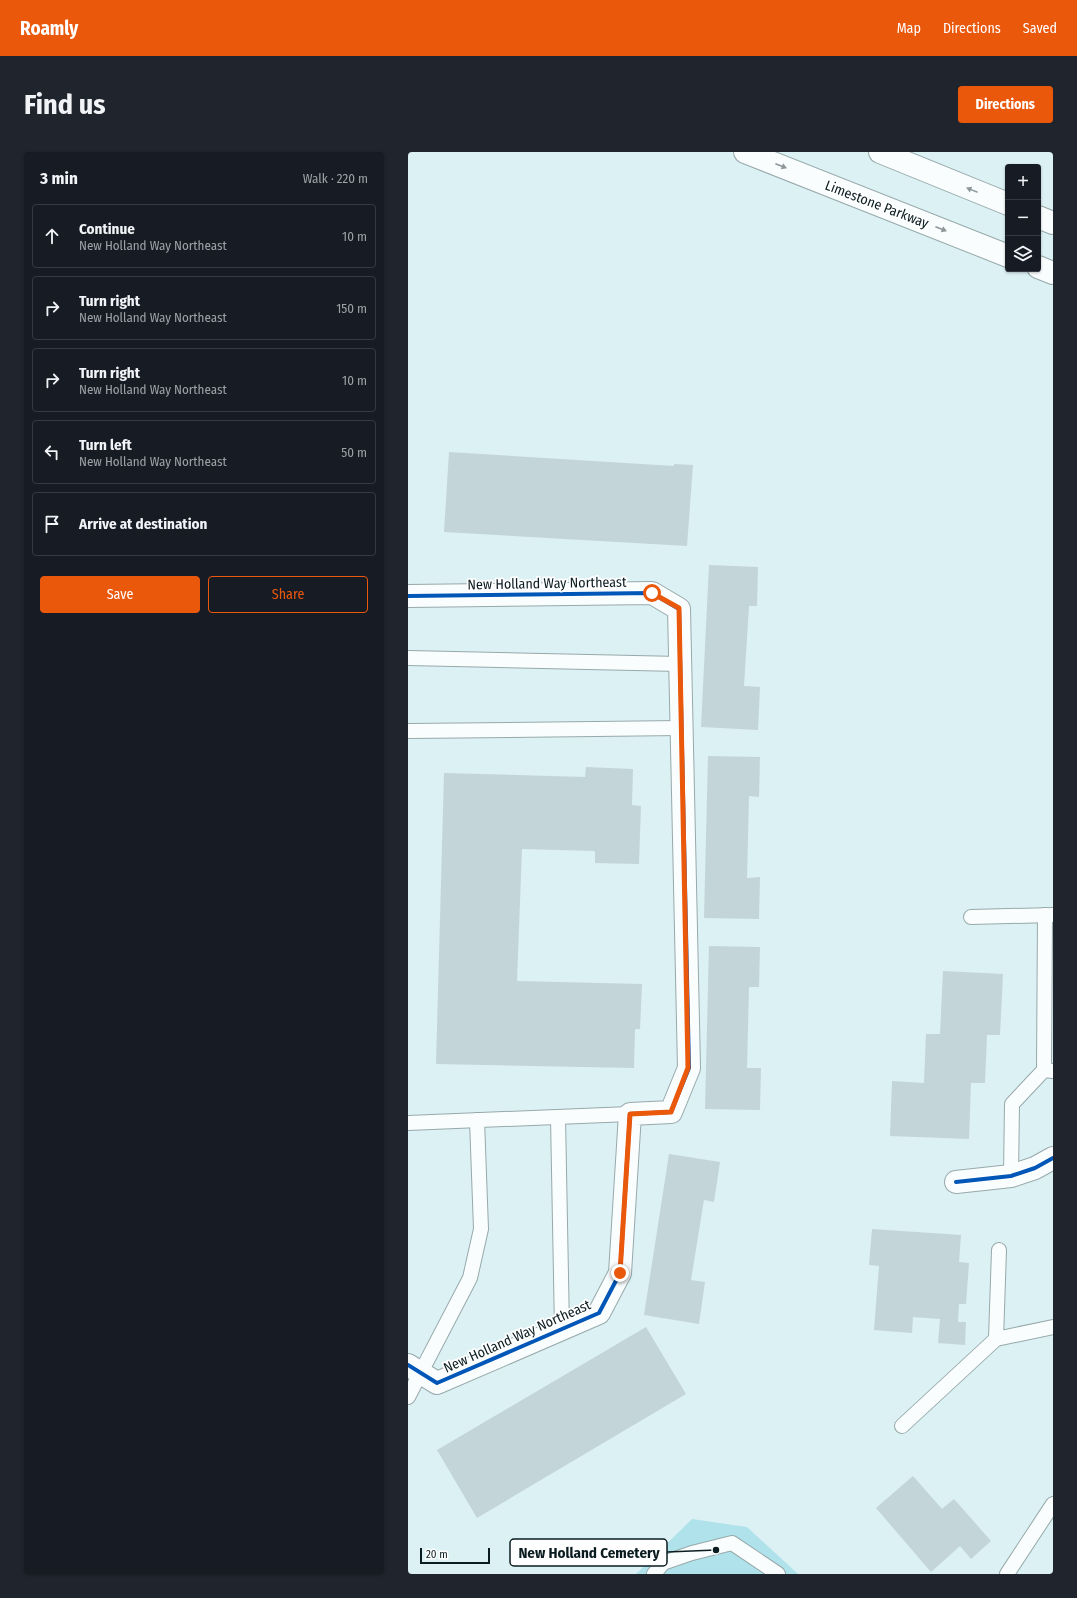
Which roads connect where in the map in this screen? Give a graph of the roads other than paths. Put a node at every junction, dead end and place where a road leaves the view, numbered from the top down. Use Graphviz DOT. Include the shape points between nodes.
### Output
graph roads {
  1 [pos="745,152"];
  2 [pos="880,152"];
  3 [pos="1005,203"];
  4 [pos="1041,218"];
  5 [pos="1053,223"];
  6 [pos="1005,255"];
  7 [pos="1041,268"];
  8 [pos="1053,273"];
  9 [pos="408,596"];
  10 [pos="408,658"];
  11 [pos="680,664"];
  12 [pos="681,728"];
  13 [pos="408,731"];
  14 [pos="1049,915"];
  15 [pos="971,917"];
  16 [pos="1048,1071"];
  17 [pos="630,1114"];
  18 [pos="558,1117"];
  19 [pos="477,1120"];
  20 [pos="408,1123"];
  21 [pos="1053,1158"];
  22 [pos="1012,1176"];
  23 [pos="956,1182"];
  24 [pos="999,1250"];
  25 [pos="1053,1326"];
  26 [pos="562,1329"];
  27 [pos="996,1339"];
  28 [pos="415,1369"];
  29 [pos="408,1397"];
  30 [pos="902,1426"];
  31 [pos="1053,1504"];
  32 [pos="654,1574"];
  33 [pos="778,1574"];
  34 [pos="1007,1574"];
  1 -- 6 [label="street, Limestone Parkway, one-way"];
  3 -- 2 [label="street, one-way"];
  4 -- 5 [label="street"];
  7 -- 8 [label="street"];
  9 -- 11 [label="street, New Holland Way Northeast" via="652,593 679,608"];
  10 -- 11 [label="lane"];
  11 -- 12 [label="street, New Holland Way Northeast"];
  12 -- 13 [label="lane"];
  12 -- 17 [label="street, New Holland Way Northeast" via="688,1068 671,1112"];
  14 -- 15 [label="lane"];
  14 -- 16 [label="lane"];
  16 -- 22 [label="lane" via="1012,1104"];
  17 -- 18 [label="lane"];
  17 -- 26 [label="street, New Holland Way Northeast" via="620,1273 599,1313"];
  18 -- 19 [label="lane"];
  18 -- 26 [label="lane"];
  19 -- 20 [label="lane"];
  19 -- 28 [label="lane" via="481,1229 470,1278"];
  21 -- 22 [label="street"];
  22 -- 23 [label="street"];
  24 -- 27 [label="lane"];
  25 -- 27 [label="lane"];
  26 -- 28 [label="street, New Holland Way Northeast" via="437,1383"];
  27 -- 30 [label="lane"];
  28 -- 29 [label="lane"];
  31 -- 34 [label="lane"];
  32 -- 33 [label="lane" via="663,1563 732,1543"];
}
